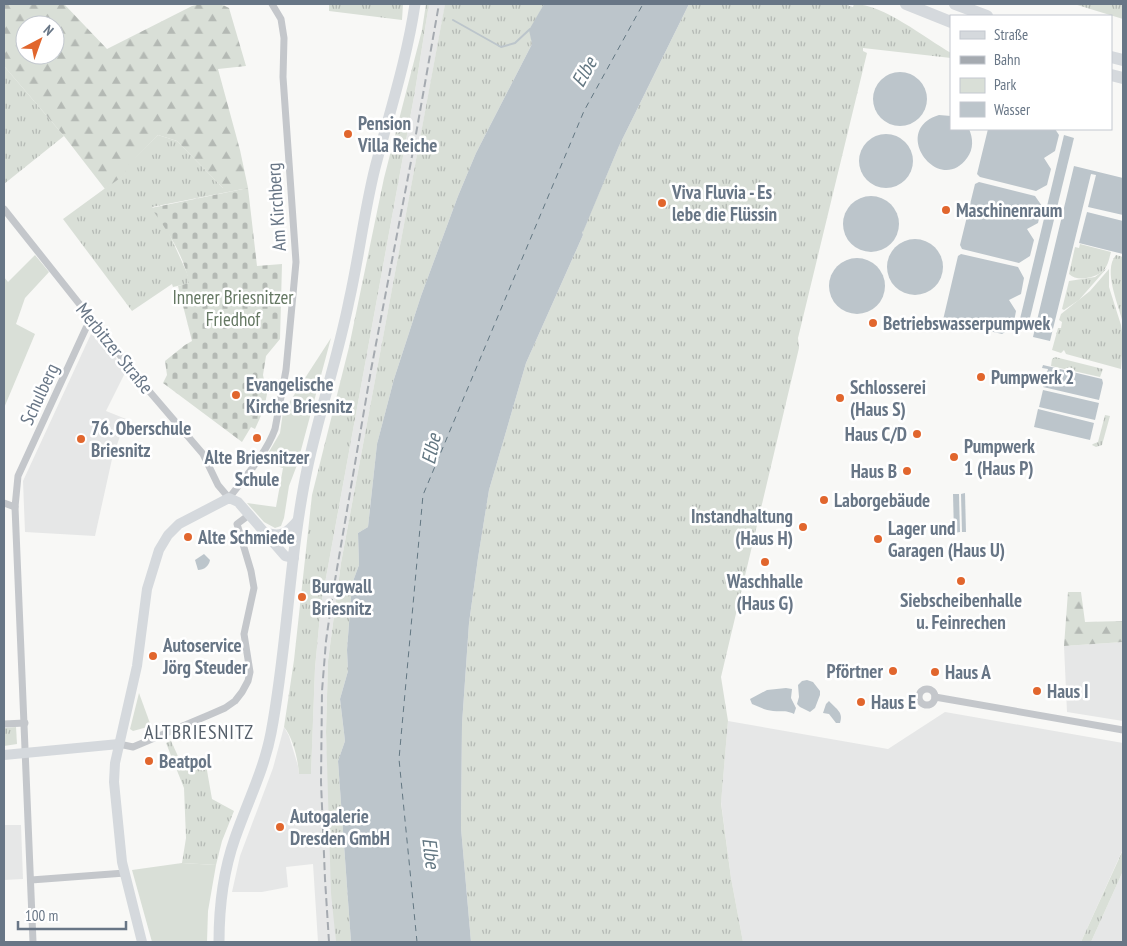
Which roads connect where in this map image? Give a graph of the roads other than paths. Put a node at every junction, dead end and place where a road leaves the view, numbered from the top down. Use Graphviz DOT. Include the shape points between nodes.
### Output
graph roads {
  1 [pos="272,4"];
  2 [pos="415,4"];
  3 [pos="906,4"];
  4 [pos="955,4"];
  5 [pos="984,15"];
  6 [pos="950,22"];
  7 [pos="4,212"];
  8 [pos="94,321"];
  9 [pos="229,498"];
  10 [pos="4,504"];
  11 [pos="15,507"];
  12 [pos="249,515"];
  13 [pos="298,520"];
  14 [pos="264,532"];
  15 [pos="294,558"];
  16 [pos="935,697"];
  17 [pos="24,723"];
  18 [pos="4,724"];
  19 [pos="1123,730"];
  20 [pos="119,744"];
  21 [pos="27,752"];
  22 [pos="4,755"];
  23 [pos="125,873"];
  24 [pos="31,880"];
  25 [pos="33,942"];
  26 [pos="142,942"];
  27 [pos="219,942"];
  1 -- 9 [label="street, Am Kirchberg" via="281,19 284,38 283,76 296,253 290,338 272,438"];
  2 -- 13 [label="main road" via="374,171 350,299 308,465"];
  3 -- 6 [label="highway"];
  4 -- 5 [label="highway"];
  7 -- 8 [label="street, Merbitzer Straße"];
  8 -- 9 [label="street, Merbitzer Straße" via="204,454 218,484"];
  8 -- 11 [label="street, Schulberg" via="86,328 18,476"];
  9 -- 12 [label="street, Merbitzer Straße" via="238,502"];
  9 -- 20 [label="street" via="179,524 159,550 147,589 137,666"];
  10 -- 11 [label="street"];
  11 -- 17 [label="street, Schulberg"];
  12 -- 14 [label="street, Merbitzer Straße"];
  12 -- 20 [label="street" via="237,524 254,588 244,634 250,672 242,692 235,701 210,715 133,747"];
  13 -- 14 [label="street" via="280,534 274,536"];
  13 -- 15 [label="main road"];
  14 -- 15 [label="street, Merbitzer Straße" via="285,556"];
  15 -- 27 [label="main road" via="283,661 270,737 225,871 219,912"];
  16 -- 19 [label="street"];
  17 -- 18 [label="street"];
  17 -- 21 [label="street, Schulberg"];
  20 -- 21 [label="street"];
  20 -- 23 [label="street" via="114,782"];
  21 -- 22 [label="street"];
  21 -- 24 [label="street, Schulberg"];
  23 -- 24 [label="street"];
  23 -- 26 [label="street"];
  24 -- 25 [label="street, Schulberg"];
}
